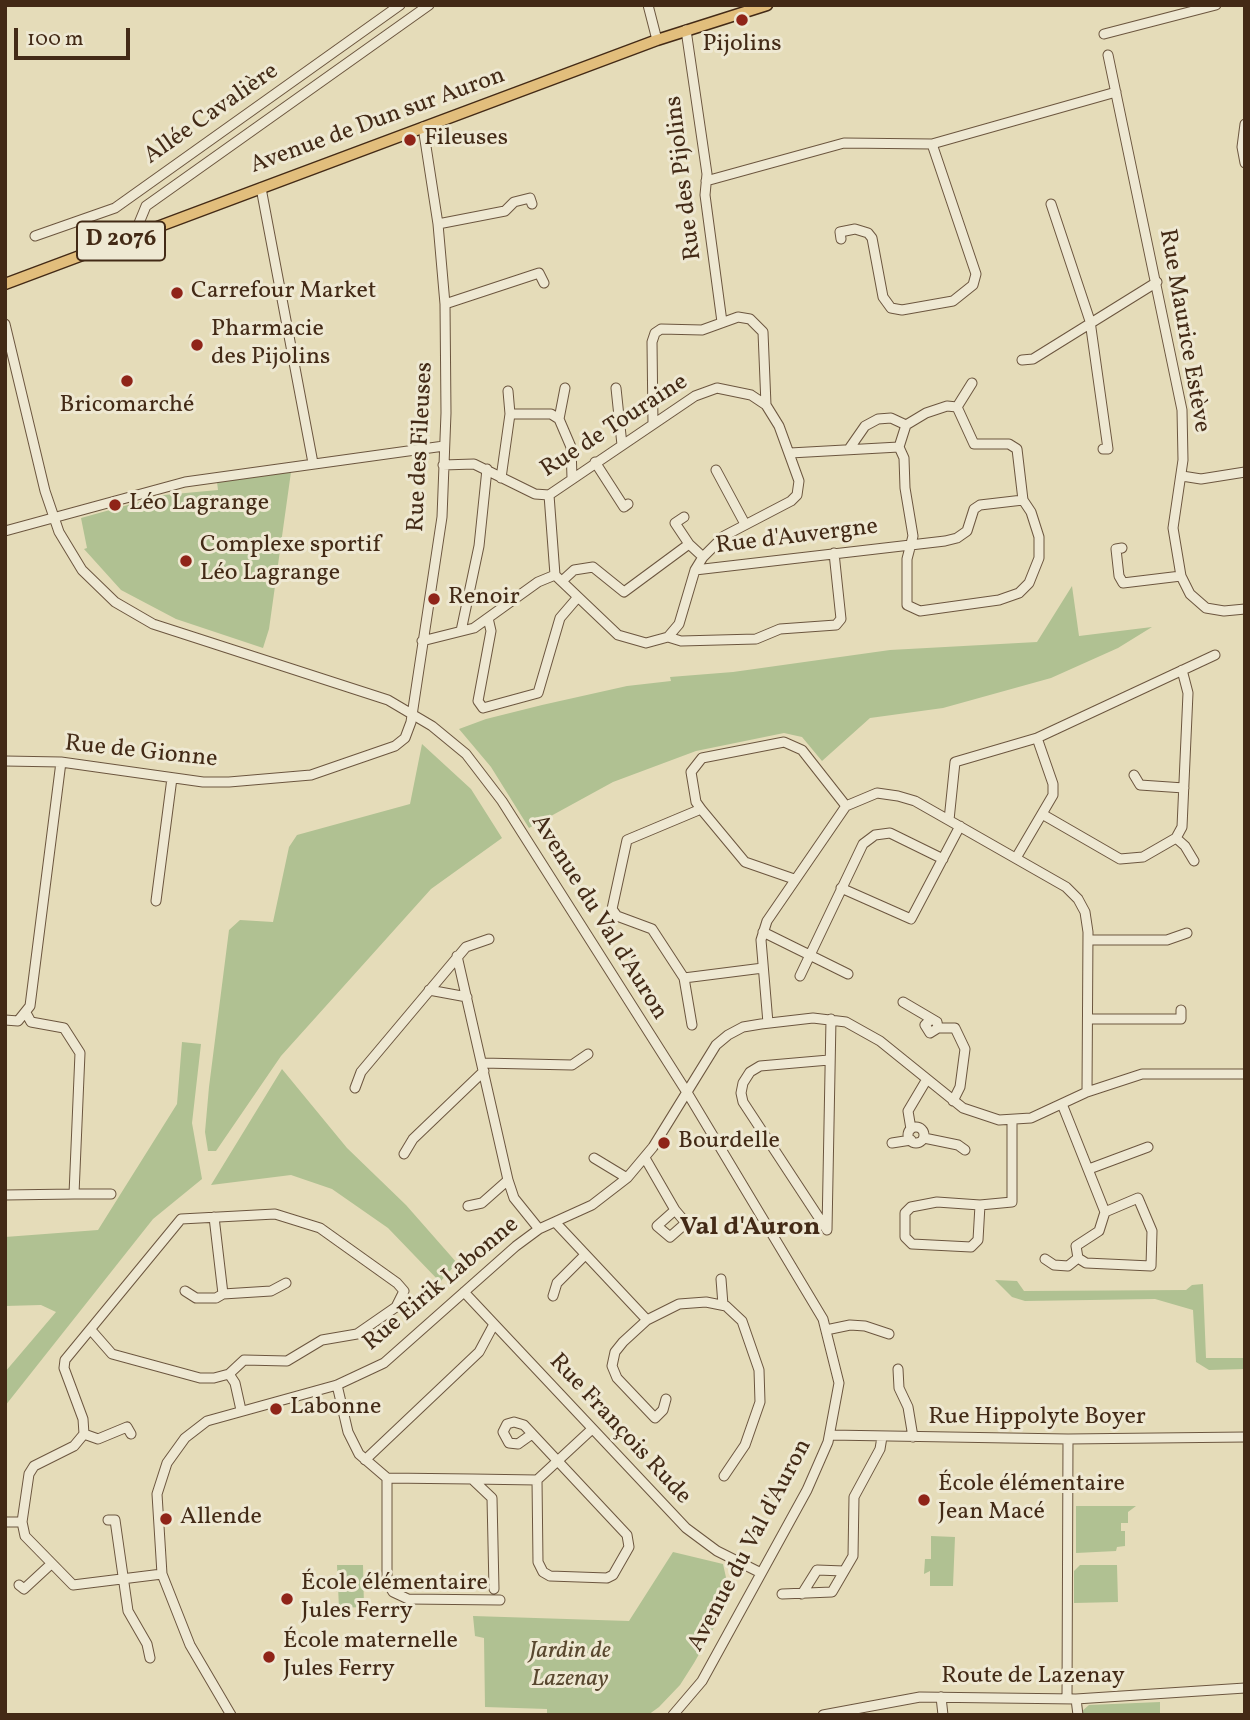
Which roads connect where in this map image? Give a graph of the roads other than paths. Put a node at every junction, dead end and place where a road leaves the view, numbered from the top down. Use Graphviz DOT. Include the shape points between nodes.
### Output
graph roads {
  1 [pos="400,5"];
  2 [pos="429,5"];
  3 [pos="648,5"];
  4 [pos="767,5"];
  5 [pos="1216,5"];
  6 [pos="686,30"];
  7 [pos="1104,34"];
  8 [pos="657,40"];
  9 [pos="1108,55"];
  10 [pos="1116,92"];
  11 [pos="1245,124"];
  12 [pos="423,127"];
  13 [pos="932,144"];
  14 [pos="1245,163"];
  15 [pos="706,181"];
  16 [pos="261,188"];
  17 [pos="532,204"];
  18 [pos="1051,204"];
  19 [pos="438,224"];
  20 [pos="142,233"];
  21 [pos="35,236"];
  22 [pos="841,239"];
  23 [pos="1157,282"];
  24 [pos="544,283"];
  25 [pos="5,284"];
  26 [pos="445,304"];
  27 [pos="1090,321"];
  28 [pos="722,322"];
  29 [pos="5,324"];
  30 [pos="1022,360"];
  31 [pos="972,383"];
  32 [pos="565,388"];
  33 [pos="616,388"];
  34 [pos="508,391"];
  35 [pos="766,405"];
  36 [pos="957,407"];
  37 [pos="510,414"];
  38 [pos="559,419"];
  39 [pos="653,424"];
  40 [pos="906,425"];
  41 [pos="622,444"];
  42 [pos="444,446"];
  43 [pos="899,447"];
  44 [pos="849,449"];
  45 [pos="1103,449"];
  46 [pos="790,453"];
  47 [pos="595,462"];
  48 [pos="313,463"];
  49 [pos="443,465"];
  50 [pos="487,470"];
  51 [pos="716,470"];
  52 [pos="1245,472"];
  53 [pos="1182,476"];
  54 [pos="501,478"];
  55 [pos="572,478"];
  56 [pos="548,495"];
  57 [pos="1023,500"];
  58 [pos="628,505"];
  59 [pos="54,517"];
  60 [pos="684,517"];
  61 [pos="746,524"];
  62 [pos="5,531"];
  63 [pos="689,544"];
  64 [pos="909,547"];
  65 [pos="1122,548"];
  66 [pos="834,553"];
  67 [pos="703,557"];
  68 [pos="695,570"];
  69 [pos="1181,576"];
  70 [pos="558,578"];
  71 [pos="578,597"];
  72 [pos="1245,610"];
  73 [pos="488,618"];
  74 [pos="461,631"];
  75 [pos="668,637"];
  76 [pos="422,640"];
  77 [pos="1215,655"];
  78 [pos="1182,670"];
  79 [pos="412,712"];
  80 [pos="1037,738"];
  81 [pos="5,761"];
  82 [pos="61,762"];
  83 [pos="1134,775"];
  84 [pos="172,778"];
  85 [pos="1184,788"];
  86 [pos="846,806"];
  87 [pos="701,809"];
  88 [pos="1042,814"];
  89 [pos="949,820"];
  90 [pos="960,826"];
  91 [pos="1176,838"];
  92 [pos="1016,858"];
  93 [pos="943,859"];
  94 [pos="1194,861"];
  95 [pos="794,879"];
  96 [pos="841,888"];
  97 [pos="156,901"];
  98 [pos="764,932"];
  99 [pos="1187,933"];
  100 [pos="489,939"];
  101 [pos="1088,940"];
  102 [pos="809,956"];
  103 [pos="457,957"];
  104 [pos="762,968"];
  105 [pos="848,974"];
  106 [pos="800,976"];
  107 [pos="684,978"];
  108 [pos="429,990"];
  109 [pos="467,997"];
  110 [pos="903,1002"];
  111 [pos="1181,1010"];
  112 [pos="26,1013"];
  113 [pos="831,1019"];
  114 [pos="1088,1019"];
  115 [pos="5,1020"];
  116 [pos="768,1023"];
  117 [pos="692,1025"];
  118 [pos="588,1054"];
  119 [pos="829,1060"];
  120 [pos="483,1067"];
  121 [pos="1245,1074"];
  122 [pos="927,1079"];
  123 [pos="355,1088"];
  124 [pos="1087,1092"];
  125 [pos="688,1094"];
  126 [pos="953,1101"];
  127 [pos="1062,1104"];
  128 [pos="1012,1120"];
  129 [pos="911,1129"];
  130 [pos="924,1138"];
  131 [pos="911,1140"];
  132 [pos="892,1143"];
  133 [pos="1148,1147"];
  134 [pos="965,1150"];
  135 [pos="404,1154"];
  136 [pos="594,1158"];
  137 [pos="645,1158"];
  138 [pos="1089,1169"];
  139 [pos="627,1178"];
  140 [pos="508,1180"];
  141 [pos="74,1194"];
  142 [pos="111,1194"];
  143 [pos="5,1195"];
  144 [pos="981,1205"];
  145 [pos="468,1206"];
  146 [pos="675,1210"];
  147 [pos="1105,1212"];
  148 [pos="214,1217"];
  149 [pos="555,1222"];
  150 [pos="539,1229"];
  151 [pos="584,1256"];
  152 [pos="1078,1258"];
  153 [pos="1045,1259"];
  154 [pos="720,1279"];
  155 [pos="286,1283"];
  156 [pos="185,1291"];
  157 [pos="464,1292"];
  158 [pos="223,1294"];
  159 [pos="553,1296"];
  160 [pos="723,1305"];
  161 [pos="647,1320"];
  162 [pos="494,1324"];
  163 [pos="826,1330"];
  164 [pos="91,1331"];
  165 [pos="889,1334"];
  166 [pos="898,1369"];
  167 [pos="229,1374"];
  168 [pos="337,1385"];
  169 [pos="666,1399"];
  170 [pos="241,1410"];
  171 [pos="591,1430"];
  172 [pos="84,1434"];
  173 [pos="131,1434"];
  174 [pos="532,1434"];
  175 [pos="830,1435"];
  176 [pos="882,1437"];
  177 [pos="913,1437"];
  178 [pos="1245,1437"];
  179 [pos="1068,1439"];
  180 [pos="365,1460"];
  181 [pos="556,1462"];
  182 [pos="724,1476"];
  183 [pos="387,1478"];
  184 [pos="472,1479"];
  185 [pos="537,1480"];
  186 [pos="108,1520"];
  187 [pos="5,1522"];
  188 [pos="22,1522"];
  189 [pos="50,1565"];
  190 [pos="844,1571"];
  191 [pos="761,1573"];
  192 [pos="162,1574"];
  193 [pos="124,1579"];
  194 [pos="19,1585"];
  195 [pos="494,1589"];
  196 [pos="782,1594"];
  197 [pos="802,1594"];
  198 [pos="500,1600"];
  199 [pos="150,1658"];
  200 [pos="1245,1688"];
  201 [pos="941,1697"];
  202 [pos="1071,1699"];
  203 [pos="847,1712"];
  204 [pos="231,1715"];
  205 [pos="673,1715"];
  206 [pos="823,1715"];
  207 [pos="943,1715"];
  208 [pos="1078,1715"];
  1 -- 21 [label="street, Allée Cavalière" via="115,208"];
  2 -- 20 [label="street" via="146,206 139,223"];
  3 -- 8 [label="street"];
  4 -- 6 [label="main road, Avenue de Dun sur Auron / D 2076"];
  5 -- 7 [label="street"];
  6 -- 8 [label="main road, Avenue de Dun sur Auron / D 2076"];
  6 -- 15 [label="street, Rue des Pijolins"];
  8 -- 12 [label="main road, Avenue de Dun sur Auron / D 2076"];
  9 -- 10 [label="street, Rue Maurice Estève"];
  10 -- 13 [label="street"];
  10 -- 23 [label="street, Rue Maurice Estève"];
  11 -- 14 [label="street"];
  12 -- 16 [label="main road, Avenue de Dun sur Auron / D 2076"];
  12 -- 19 [label="street, Rue des Fileuses"];
  13 -- 15 [label="street" via="844,143"];
  13 -- 22 [label="street" via="976,274 973,285 953,301 891,308 883,297 872,238 855,229 840,232"];
  15 -- 28 [label="street, Rue des Pijolins"];
  16 -- 20 [label="main road, Avenue de Dun sur Auron / D 2076"];
  16 -- 48 [label="street"];
  17 -- 19 [label="street" via="530,198 514,202 505,211"];
  18 -- 27 [label="street"];
  19 -- 26 [label="street, Rue des Fileuses"];
  20 -- 25 [label="main road, Avenue de Dun sur Auron / D 2076"];
  23 -- 27 [label="street"];
  23 -- 53 [label="street, Rue Maurice Estève" via="1182,410"];
  24 -- 26 [label="street" via="539,273"];
  26 -- 42 [label="street, Rue des Fileuses"];
  27 -- 30 [label="street" via="1033,359"];
  27 -- 45 [label="street" via="1108,449"];
  28 -- 35 [label="street" via="750,319 763,332"];
  28 -- 39 [label="street" via="702,330 655,333"];
  29 -- 59 [label="street, Avenue du Val d'Auron"];
  31 -- 36 [label="street"];
  32 -- 38 [label="street"];
  33 -- 41 [label="street"];
  34 -- 37 [label="street"];
  35 -- 39 [label="street, Rue de Touraine" via="751,395 717,388 695,396"];
  35 -- 46 [label="street"];
  36 -- 40 [label="street" via="926,413"];
  36 -- 57 [label="street, Rue d'Auvergne" via="974,444 1009,444 1017,449"];
  37 -- 38 [label="street" via="551,414"];
  37 -- 54 [label="street"];
  38 -- 55 [label="street" via="571,447"];
  39 -- 41 [label="street, Rue de Touraine"];
  40 -- 43 [label="street"];
  40 -- 44 [label="street" via="891,418 878,419 865,426"];
  41 -- 47 [label="street, Rue de Touraine"];
  42 -- 48 [label="street"];
  42 -- 49 [label="street, Rue des Fileuses"];
  43 -- 44 [label="street"];
  43 -- 64 [label="street" via="914,536"];
  44 -- 46 [label="street"];
  46 -- 61 [label="street" via="799,481 797,495 785,506"];
  47 -- 55 [label="street, Rue de Touraine"];
  47 -- 58 [label="street" via="624,507"];
  48 -- 59 [label="street" via="185,482"];
  49 -- 50 [label="street, Rue de Touraine" via="474,464"];
  49 -- 76 [label="street, Rue des Fileuses" via="442,517"];
  50 -- 54 [label="street, Rue de Touraine"];
  50 -- 74 [label="street" via="479,546"];
  51 -- 61 [label="street"];
  52 -- 53 [label="street" via="1201,479"];
  53 -- 69 [label="street, Rue Maurice Estève" via="1173,528"];
  54 -- 56 [label="street, Rue de Touraine"];
  55 -- 56 [label="street, Rue de Touraine"];
  56 -- 70 [label="street"];
  57 -- 64 [label="street" via="980,505 974,509 967,531 957,538"];
  57 -- 64 [label="street, Rue d'Auvergne" via="1039,537 1040,558 1019,593 999,600 912,609 907,605"];
  59 -- 62 [label="street"];
  59 -- 79 [label="street, Avenue du Val d'Auron" via="82,570 115,601 153,624 388,700"];
  60 -- 63 [label="street" via="676,523"];
  61 -- 67 [label="street" via="724,536"];
  63 -- 67 [label="street"];
  63 -- 70 [label="street" via="628,591 620,591 593,567"];
  64 -- 66 [label="street, Rue d'Auvergne"];
  65 -- 69 [label="street" via="1116,549 1123,583"];
  66 -- 68 [label="street, Rue d'Auvergne"];
  66 -- 75 [label="street" via="841,619 836,625 780,629 756,639 681,641"];
  67 -- 68 [label="street"];
  68 -- 75 [label="street" via="683,615"];
  69 -- 72 [label="street, Rue Maurice Estève" via="1190,594 1206,608"];
  70 -- 71 [label="street"];
  70 -- 73 [label="street" via="538,582"];
  71 -- 73 [label="street" via="557,624 538,693 483,708 478,702 491,631"];
  71 -- 75 [label="street" via="626,640 646,643"];
  73 -- 74 [label="street"];
  74 -- 76 [label="street"];
  76 -- 79 [label="street, Rue des Fileuses"];
  77 -- 78 [label="street"];
  78 -- 80 [label="street"];
  78 -- 85 [label="street" via="1188,693"];
  79 -- 84 [label="street, Rue de Gionne" via="408,732 399,744 311,775 229,782"];
  79 -- 125 [label="street, Avenue du Val d'Auron" via="466,754 502,801"];
  80 -- 88 [label="street" via="1053,784 1053,795"];
  80 -- 89 [label="street" via="955,762"];
  81 -- 82 [label="street, Rue de Gionne"];
  82 -- 84 [label="street, Rue de Gionne"];
  82 -- 112 [label="street"];
  83 -- 85 [label="street" via="1140,785"];
  84 -- 97 [label="street"];
  85 -- 91 [label="street" via="1182,827"];
  86 -- 87 [label="street" via="802,750 783,742 702,758 691,772"];
  86 -- 89 [label="street" via="870,795 888,794 915,801"];
  86 -- 95 [label="street"];
  87 -- 95 [label="street" via="745,862"];
  87 -- 107 [label="street" via="626,840 612,909 617,916 652,929"];
  88 -- 91 [label="street" via="1120,859 1143,857"];
  88 -- 92 [label="street"];
  89 -- 90 [label="street"];
  90 -- 92 [label="street"];
  90 -- 93 [label="street"];
  91 -- 94 [label="street"];
  92 -- 101 [label="street" via="1078,899 1085,912"];
  93 -- 96 [label="street" via="890,833 875,835 863,844"];
  93 -- 96 [label="street" via="911,919"];
  95 -- 98 [label="street"];
  96 -- 102 [label="street"];
  98 -- 102 [label="street"];
  98 -- 104 [label="street"];
  99 -- 101 [label="street" via="1167,940"];
  100 -- 103 [label="street" via="466,947"];
  101 -- 114 [label="street"];
  102 -- 105 [label="street"];
  102 -- 106 [label="street"];
  103 -- 108 [label="street"];
  103 -- 109 [label="street"];
  104 -- 107 [label="street"];
  104 -- 116 [label="street"];
  107 -- 117 [label="street"];
  108 -- 109 [label="street"];
  108 -- 123 [label="street" via="361,1072"];
  109 -- 120 [label="street"];
  110 -- 126 [label="street" via="932,1019 925,1025 930,1033 955,1028 965,1049 960,1087"];
  111 -- 114 [label="street" via="1181,1019"];
  112 -- 115 [label="street" via="18,1021"];
  112 -- 141 [label="street" via="31,1022 64,1028 80,1053"];
  113 -- 116 [label="street, Rue Eirik Labonne"];
  113 -- 119 [label="street"];
  113 -- 122 [label="street" via="869,1033"];
  114 -- 124 [label="street"];
  116 -- 125 [label="street, Rue Eirik Labonne" via="743,1027 716,1045"];
  118 -- 120 [label="street" via="572,1065"];
  119 -- 119 [label="street" via="829,1218 827,1230 741,1093 750,1072 760,1066"];
  120 -- 135 [label="street"];
  120 -- 140 [label="street"];
  121 -- 124 [label="street" via="1142,1074"];
  122 -- 126 [label="street"];
  122 -- 129 [label="street" via="908,1111"];
  124 -- 127 [label="street"];
  125 -- 137 [label="street, Rue Eirik Labonne"];
  125 -- 163 [label="street, Avenue du Val d'Auron" via="806,1287"];
  126 -- 128 [label="street" via="982,1116"];
  127 -- 128 [label="street" via="1031,1118"];
  127 -- 138 [label="street"];
  128 -- 144 [label="street" via="1012,1202"];
  129 -- 130 [label="street" via="921,1128"];
  129 -- 131 [label="street"];
  130 -- 131 [label="street" via="918,1143"];
  130 -- 134 [label="street"];
  131 -- 132 [label="street"];
  133 -- 138 [label="street"];
  136 -- 139 [label="street"];
  137 -- 139 [label="street, Rue Eirik Labonne"];
  137 -- 146 [label="street"];
  138 -- 147 [label="street"];
  139 -- 149 [label="street, Rue Eirik Labonne" via="593,1205"];
  140 -- 145 [label="street" via="482,1203"];
  140 -- 150 [label="street" via="514,1198"];
  141 -- 142 [label="street"];
  141 -- 143 [label="street"];
  144 -- 144 [label="street" via="978,1240 971,1247 912,1244 905,1237 905,1213 911,1207 937,1202"];
  147 -- 152 [label="street" via="1099,1231 1076,1245"];
  147 -- 152 [label="street" via="1139,1198 1152,1231 1151,1266 1086,1263"];
  148 -- 158 [label="street"];
  148 -- 164 [label="street" via="181,1219"];
  148 -- 167 [label="street" via="275,1213 320,1228 404,1291 396,1307 357,1334 322,1340 287,1361 244,1360"];
  149 -- 150 [label="street, Rue Eirik Labonne"];
  149 -- 151 [label="street"];
  150 -- 157 [label="street, Rue Eirik Labonne"];
  151 -- 159 [label="street" via="557,1283"];
  151 -- 161 [label="street"];
  152 -- 153 [label="street" via="1068,1266"];
  154 -- 160 [label="street"];
  155 -- 158 [label="street" via="271,1291"];
  156 -- 158 [label="street" via="196,1298"];
  157 -- 162 [label="street, Rue François Rude"];
  157 -- 168 [label="street, Rue Eirik Labonne" via="384,1363"];
  160 -- 161 [label="street" via="679,1304"];
  160 -- 182 [label="street" via="742,1321 750,1338 760,1389 745,1446"];
  161 -- 169 [label="street" via="623,1342 612,1366 617,1378 655,1418"];
  162 -- 171 [label="street, Rue François Rude"];
  162 -- 180 [label="street" via="478,1352"];
  163 -- 165 [label="street" via="865,1326"];
  163 -- 175 [label="street, Avenue du Val d'Auron" via="839,1383"];
  164 -- 167 [label="street" via="112,1354 200,1378"];
  164 -- 172 [label="street" via="65,1360 64,1368"];
  166 -- 177 [label="street"];
  167 -- 170 [label="street"];
  168 -- 170 [label="street, Rue Eirik Labonne"];
  168 -- 180 [label="street" via="348,1432"];
  170 -- 192 [label="street, Rue Eirik Labonne" via="207,1421 185,1438 167,1463 157,1494"];
  171 -- 181 [label="street"];
  171 -- 191 [label="street, Rue François Rude" via="686,1528"];
  172 -- 173 [label="street" via="98,1440 127,1427"];
  172 -- 188 [label="street" via="74,1446 34,1466"];
  174 -- 181 [label="street"];
  175 -- 176 [label="street, Rue Hippolyte Boyer"];
  175 -- 191 [label="street, Avenue du Val d'Auron" via="807,1490"];
  176 -- 177 [label="street, Rue Hippolyte Boyer"];
  176 -- 190 [label="street" via="854,1497 853,1556"];
  177 -- 179 [label="street, Rue Hippolyte Boyer"];
  178 -- 179 [label="street, Rue Hippolyte Boyer"];
  179 -- 202 [label="street"];
  180 -- 183 [label="street"];
  181 -- 185 [label="street"];
  181 -- 185 [label="street" via="627,1535 629,1548 613,1575 550,1576 542,1572"];
  183 -- 184 [label="street"];
  183 -- 198 [label="street" via="387,1582 393,1592 408,1599"];
  184 -- 185 [label="street"];
  184 -- 195 [label="street" via="492,1498"];
  186 -- 193 [label="street" via="115,1520"];
  187 -- 188 [label="street"];
  188 -- 189 [label="street" via="25,1536"];
  189 -- 193 [label="street" via="73,1585"];
  189 -- 194 [label="street" via="24,1589"];
  190 -- 197 [label="street" via="832,1592"];
  190 -- 197 [label="street" via="817,1570"];
  191 -- 205 [label="street, Avenue du Val d'Auron" via="702,1681"];
  192 -- 193 [label="street"];
  192 -- 204 [label="street, Rue Eirik Labonne" via="190,1644"];
  193 -- 199 [label="street" via="128,1611"];
  196 -- 197 [label="street"];
  200 -- 202 [label="street, Route de Lazenay"];
  201 -- 202 [label="street, Route de Lazenay"];
  201 -- 203 [label="street, Route de Lazenay"];
  201 -- 207 [label="street"];
  202 -- 208 [label="street"];
  203 -- 206 [label="street, Route de Lazenay"];
}
